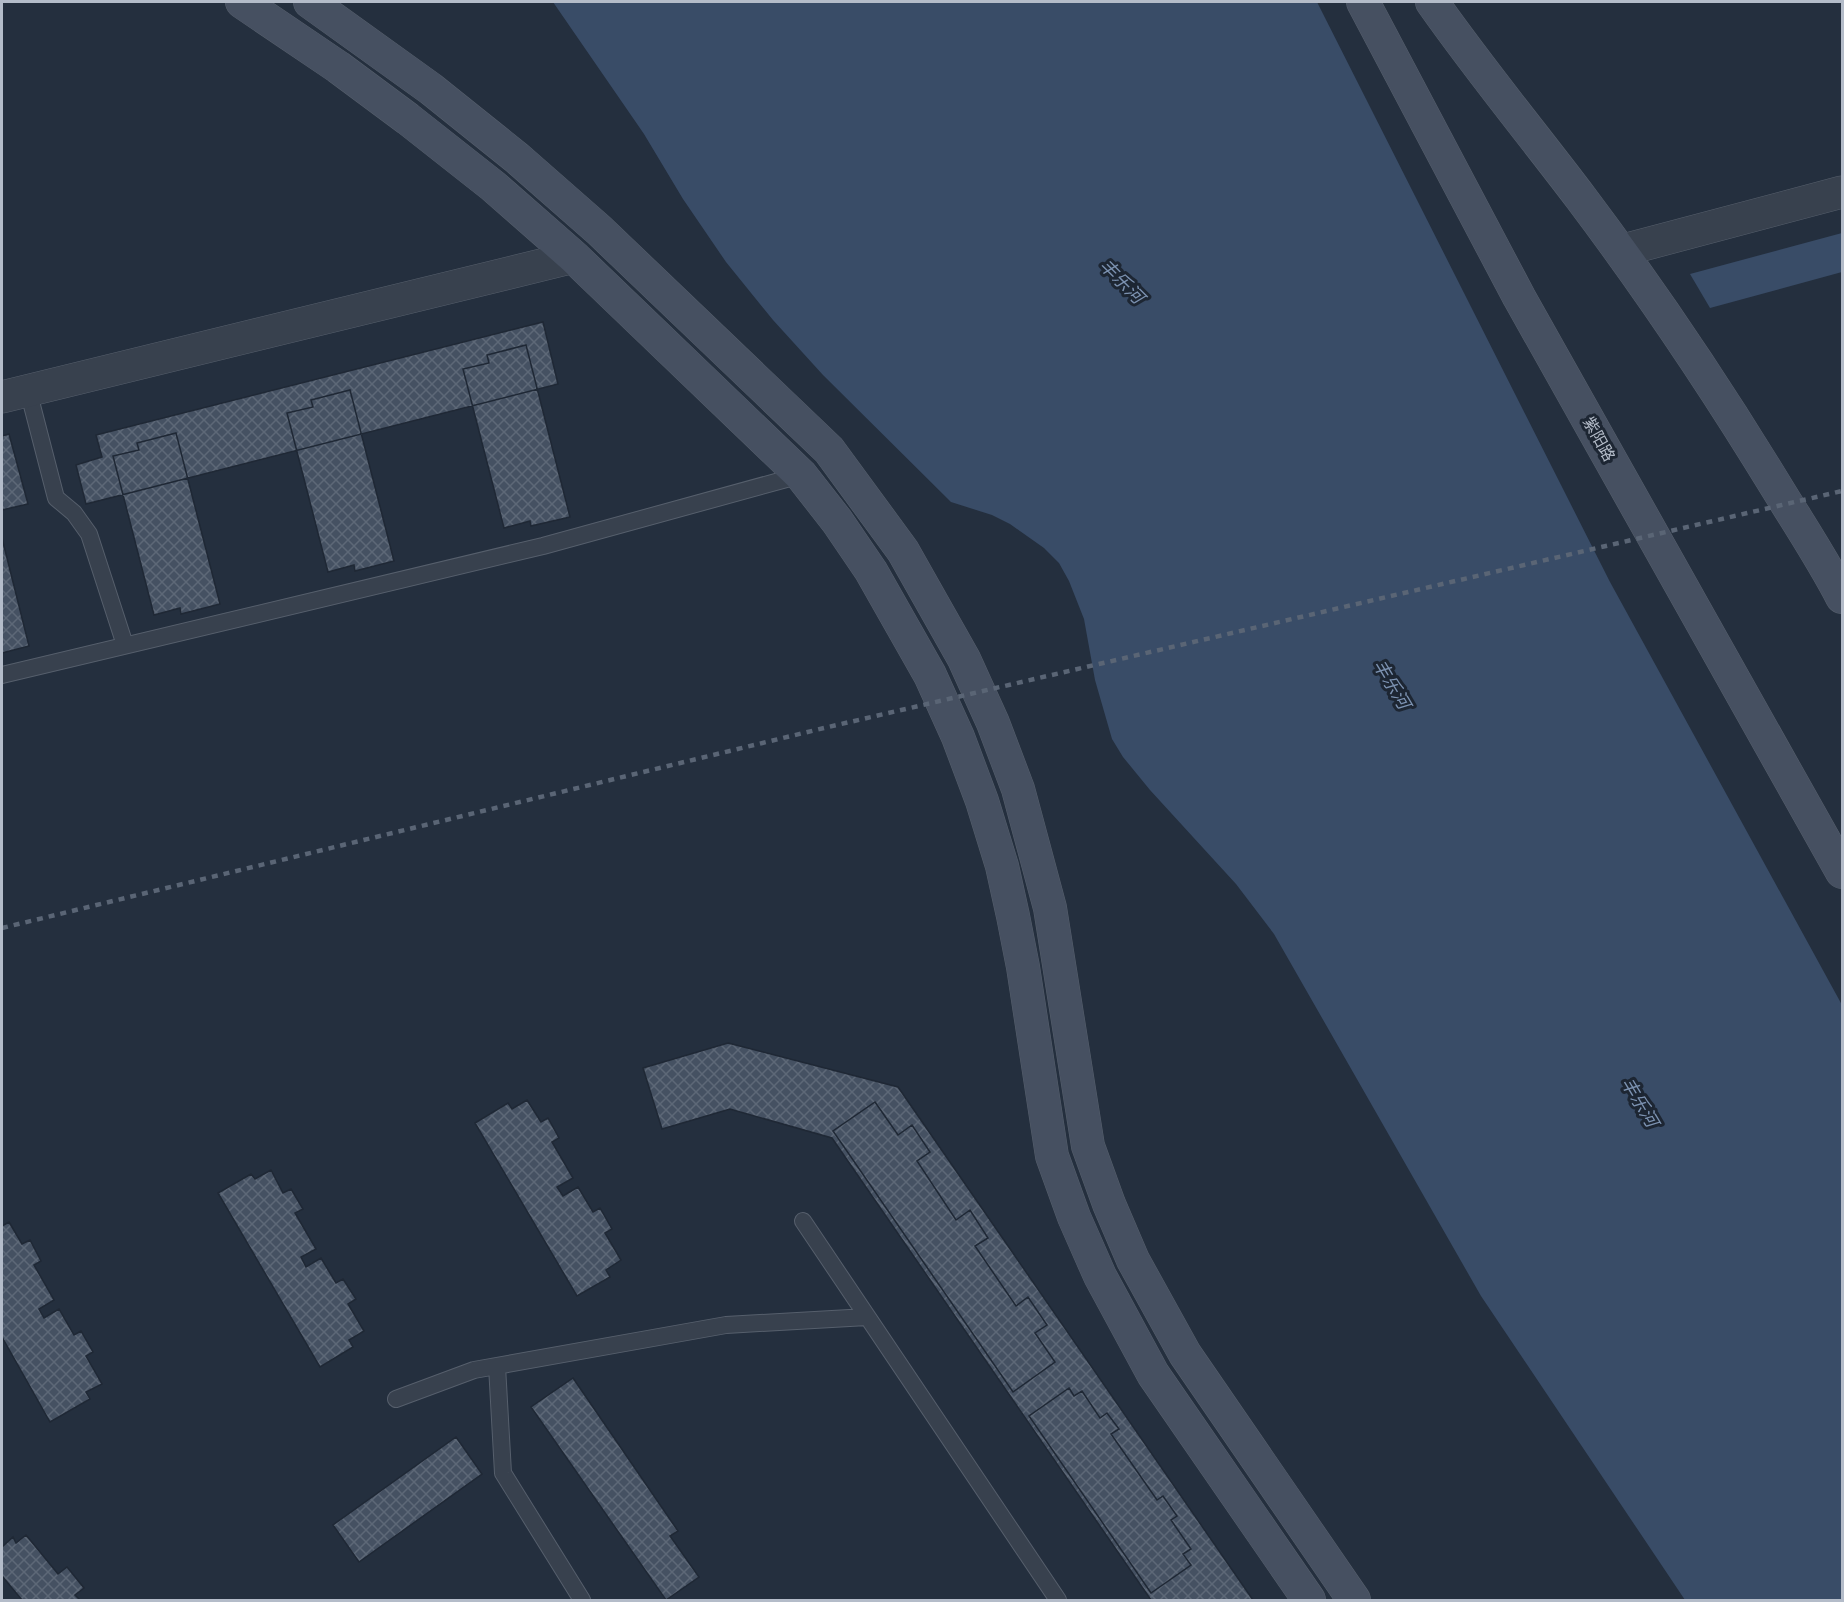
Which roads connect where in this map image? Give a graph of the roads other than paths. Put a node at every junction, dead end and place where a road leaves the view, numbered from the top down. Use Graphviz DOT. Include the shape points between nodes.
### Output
graph roads {
  1 [pos="242,2"];
  2 [pos="310,2"];
  3 [pos="1363,2"];
  4 [pos="1432,2"];
  5 [pos="1842,192"];
  6 [pos="1620,251"];
  7 [pos="574,257"];
  8 [pos="15,394"];
  9 [pos="801,475"];
  10 [pos="1842,597"];
  11 [pos="125,645"];
  12 [pos="2,675"];
  13 [pos="1842,872"];
  14 [pos="803,1221"];
  15 [pos="867,1317"];
  16 [pos="497,1366"];
  17 [pos="396,1399"];
  18 [pos="582,1600"];
  19 [pos="1058,1600"];
  20 [pos="1309,1600"];
  21 [pos="1354,1600"];
  1 -- 7 [label="street" via="408,119"];
  2 -- 21 [label="street" via="431,89 599,230 829,450 903,551 964,659 1018,789 1050,908 1088,1146 1133,1260 1185,1354"];
  3 -- 13 [label="street, 紫阳路" via="1519,297"];
  4 -- 6 [label="street"];
  5 -- 6 [label="street"];
  6 -- 10 [label="street" via="1708,377"];
  7 -- 8 [label="street"];
  7 -- 9 [label="street"];
  8 -- 11 [label="lane" via="56,498 74,513 89,534"];
  9 -- 11 [label="lane" via="543,546"];
  9 -- 20 [label="street" via="871,571 902,622 930,675 982,801 1013,916 1052,1156 1100,1276 1154,1374"];
  11 -- 12 [label="lane"];
  14 -- 15 [label="lane"];
  15 -- 16 [label="lane" via="726,1325"];
  15 -- 19 [label="lane"];
  16 -- 17 [label="lane" via="474,1370"];
  16 -- 18 [label="lane" via="503,1473"];
}
